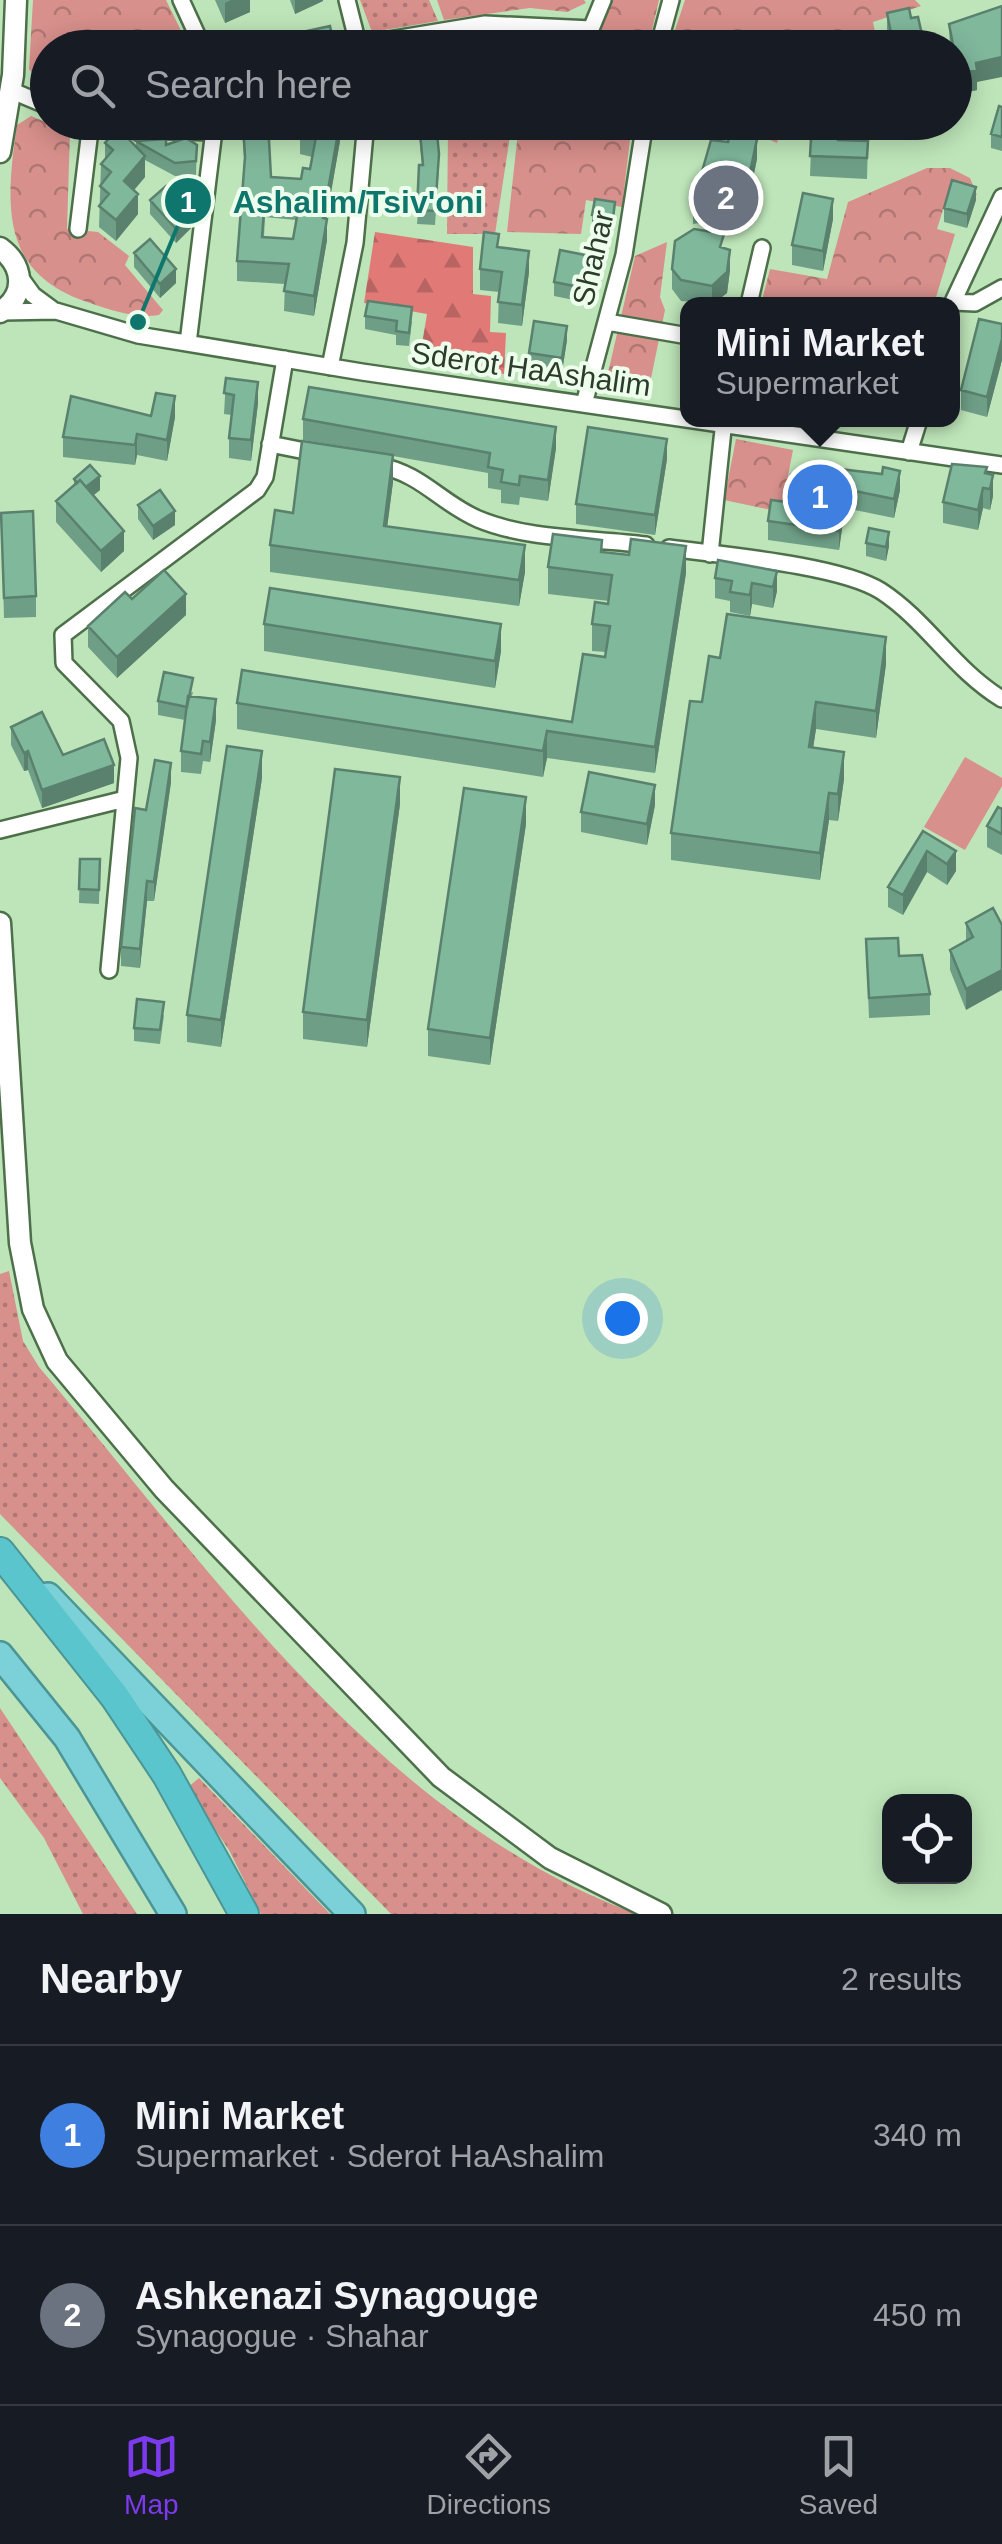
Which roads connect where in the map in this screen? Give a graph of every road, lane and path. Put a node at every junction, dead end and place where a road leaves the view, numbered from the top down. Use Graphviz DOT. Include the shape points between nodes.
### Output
graph roads {
  1 [pos="16,0"];
  2 [pos="181,0"];
  3 [pos="347,0"];
  4 [pos="603,0"];
  5 [pos="671,0"];
  6 [pos="591,28"];
  7 [pos="195,30"];
  8 [pos="355,30"];
  9 [pos="451,30"];
  10 [pos="663,30"];
  11 [pos="10,90"];
  12 [pos="30,98"];
  13 [pos="90,140"];
  14 [pos="213,140"];
  15 [pos="364,140"];
  16 [pos="642,140"];
  17 [pos="0,152"];
  18 [pos="1002,197"];
  19 [pos="78,229"];
  20 [pos="2,246"];
  21 [pos="762,248"];
  22 [pos="20,277"];
  23 [pos="1002,288"];
  24 [pos="751,297"];
  25 [pos="955,297"];
  26 [pos="960,303"];
  27 [pos="56,310"];
  28 [pos="1,312"];
  29 [pos="607,322"];
  30 [pos="680,335"];
  31 [pos="188,343"];
  32 [pos="285,359"];
  33 [pos="330,366"];
  34 [pos="584,404"];
  35 [pos="680,416"];
  36 [pos="723,427"];
  37 [pos="755,427"];
  38 [pos="916,427"];
  39 [pos="270,444"];
  40 [pos="909,452"];
  41 [pos="340,458"];
  42 [pos="358,461"];
  43 [pos="1002,465"];
  44 [pos="710,554"];
  45 [pos="1002,699"];
  46 [pos="124,799"];
  47 [pos="0,830"];
  48 [pos="0,923"];
  49 [pos="109,970"];
  50 [pos="0,1549"];
  51 [pos="0,1655"];
  52 [pos="173,1914"];
  53 [pos="244,1914"];
  54 [pos="352,1914"];
  55 [pos="661,1914"];
  1 -- 11 [label="street"];
  2 -- 7 [label="street"];
  3 -- 8 [label="street"];
  4 -- 6 [label="street"];
  5 -- 10 [label="street"];
  6 -- 9 [label="street" via="485,24"];
  11 -- 12 [label="street"];
  11 -- 17 [label="street"];
  13 -- 19 [label="street"];
  14 -- 31 [label="street"];
  15 -- 33 [label="street" via="355,244"];
  16 -- 29 [label="street, Shahar" via="632,220"];
  18 -- 25 [label="street"];
  20 -- 22 [label="street"];
  21 -- 24 [label="street"];
  22 -- 27 [label="street, Sderot HaAshalim"];
  22 -- 28 [label="street" via="14,300"];
  23 -- 26 [label="street"];
  27 -- 28 [label="street, Sderot HaAshalim"];
  27 -- 31 [label="street, Sderot HaAshalim"];
  29 -- 30 [label="street"];
  29 -- 34 [label="street, Shahar"];
  31 -- 32 [label="street, Sderot HaAshalim"];
  32 -- 33 [label="street, Sderot HaAshalim"];
  32 -- 39 [label="street"];
  33 -- 34 [label="street, Sderot HaAshalim"];
  34 -- 35 [label="street, Sderot HaAshalim"];
  36 -- 44 [label="street"];
  37 -- 40 [label="street, Sderot HaAshalim"];
  38 -- 40 [label="street"];
  39 -- 41 [label="street"];
  39 -- 46 [label="street" via="258,490 63,634 64,663 121,721 128,758"];
  40 -- 43 [label="street, Sderot HaAshalim"];
  42 -- 44 [label="street" via="425,480 460,510 495,525"];
  44 -- 45 [label="street" via="836,575 880,590 956,666"];
  46 -- 47 [label="street"];
  46 -- 49 [label="street"];
  48 -- 55 [label="street" via="26,1282 42,1334 75,1386 441,1778 550,1858"];
  50 -- 53 [label="highway" via="115,1697"];
  50 -- 54 [label="highway"];
  51 -- 52 [label="highway" via="67,1738"];
}
